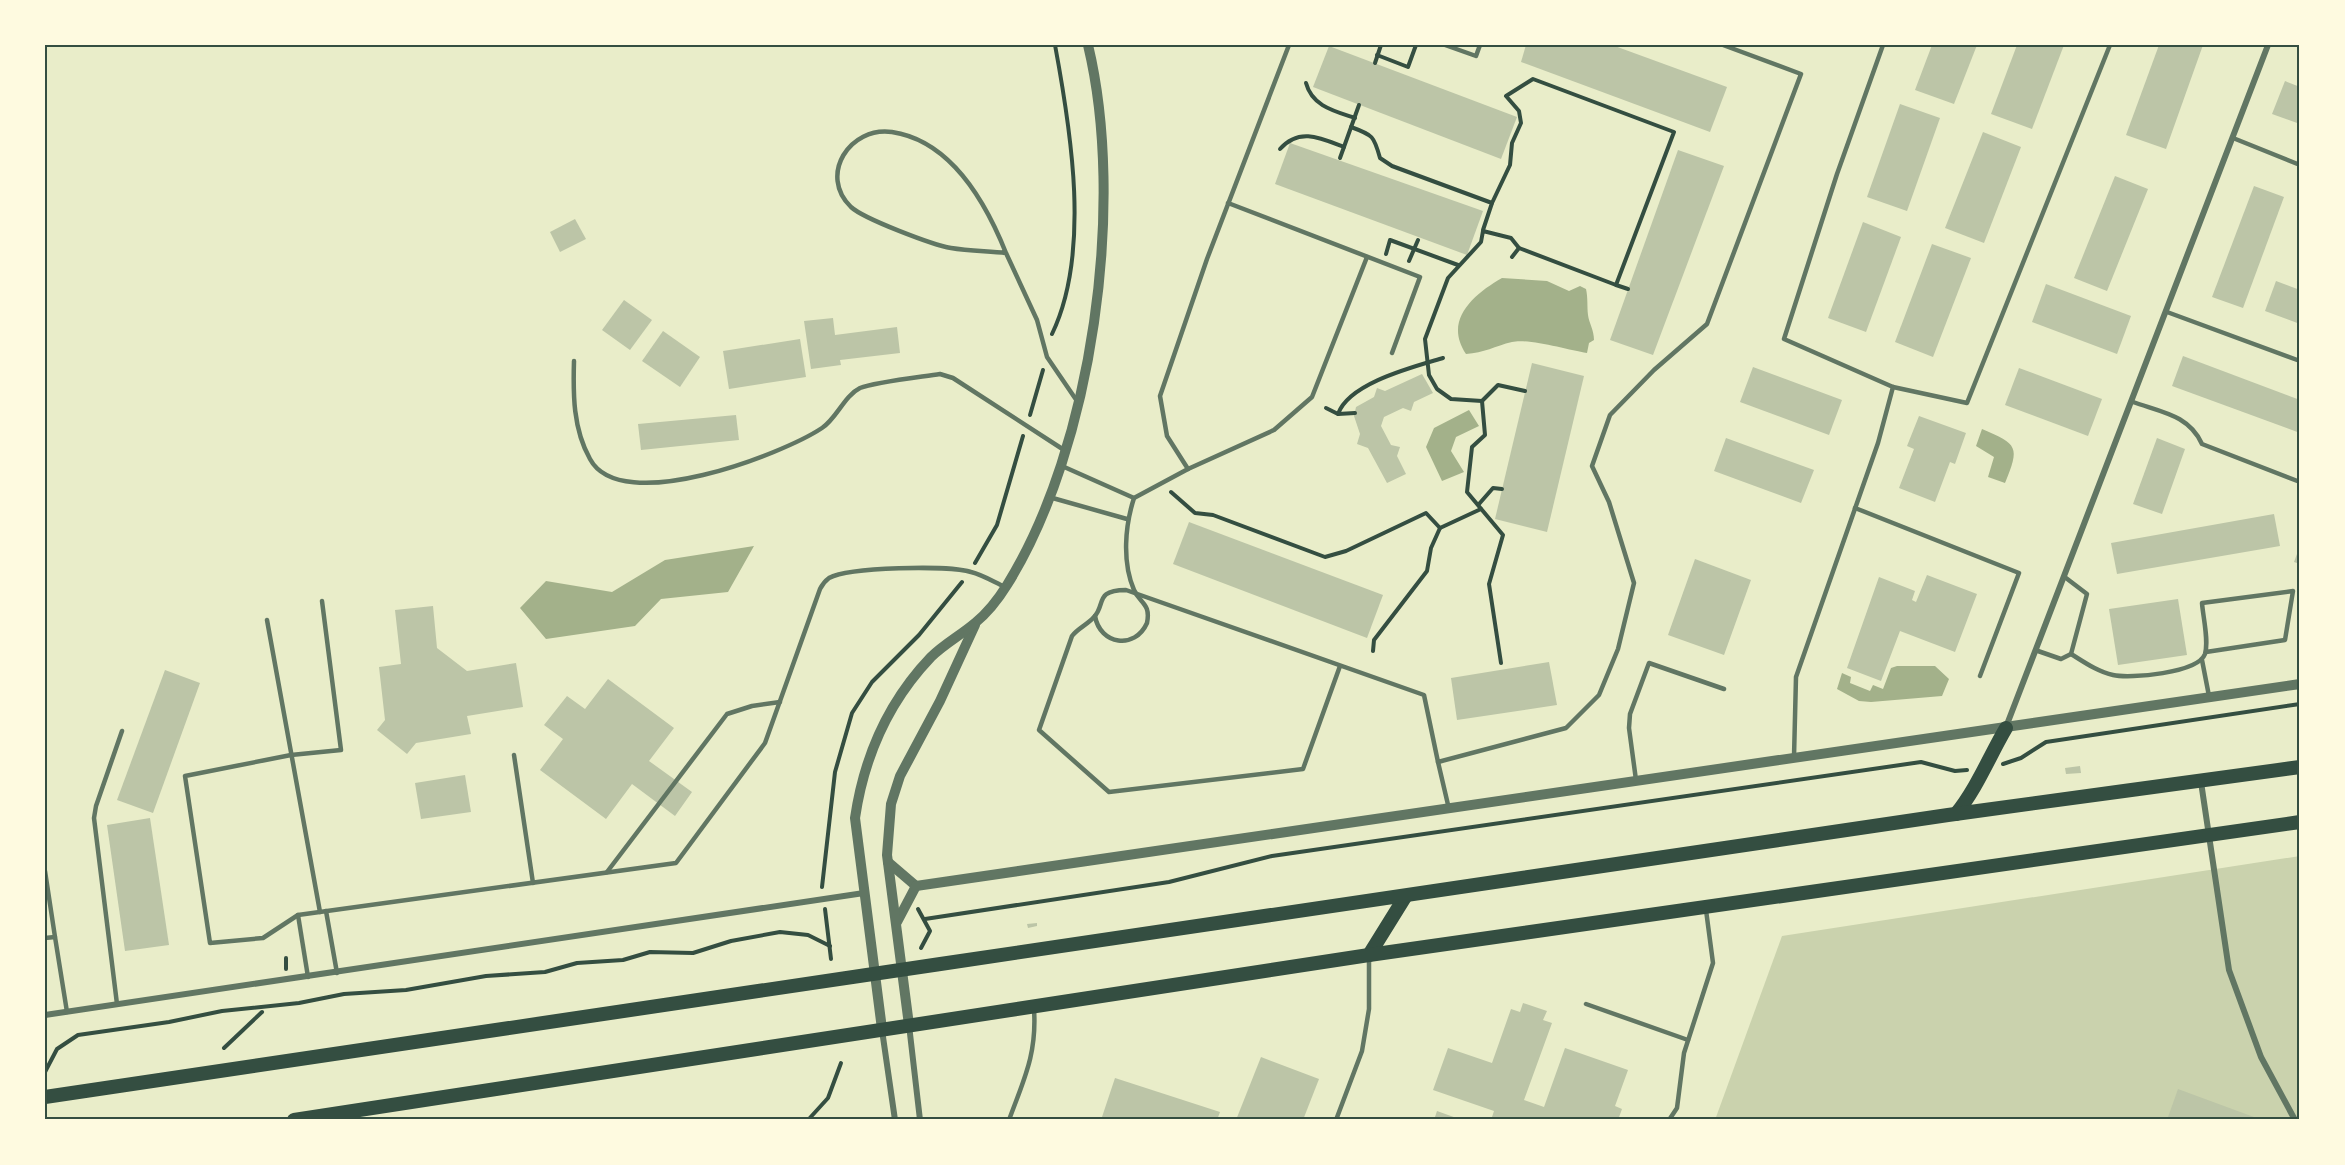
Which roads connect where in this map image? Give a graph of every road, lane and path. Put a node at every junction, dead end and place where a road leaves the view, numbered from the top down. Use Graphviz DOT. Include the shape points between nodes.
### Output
graph roads {
  1 [pos="1055,45"];
  2 [pos="1088,45"];
  3 [pos="1289,45"];
  4 [pos="1380,45"];
  5 [pos="1416,45"];
  6 [pos="1445,45"];
  7 [pos="1480,45"];
  8 [pos="1723,45"];
  9 [pos="1883,45"];
  10 [pos="2110,45"];
  11 [pos="2268,45"];
  12 [pos="1377,56"];
  13 [pos="1375,63"];
  14 [pos="1306,82"];
  15 [pos="1359,105"];
  16 [pos="1354,118"];
  17 [pos="1351,127"];
  18 [pos="2233,138"];
  19 [pos="1344,147"];
  20 [pos="1280,149"];
  21 [pos="1340,158"];
  22 [pos="2300,165"];
  23 [pos="1228,203"];
  24 [pos="1492,203"];
  25 [pos="1483,231"];
  26 [pos="1418,240"];
  27 [pos="1388,248"];
  28 [pos="1519,248"];
  29 [pos="1414,249"];
  30 [pos="1006,253"];
  31 [pos="1366,257"];
  32 [pos="1512,257"];
  33 [pos="1408,265"];
  34 [pos="1458,265"];
  35 [pos="1616,285"];
  36 [pos="1628,289"];
  37 [pos="2167,312"];
  38 [pos="1392,353"];
  39 [pos="1047,357"];
  40 [pos="1443,358"];
  41 [pos="574,361"];
  42 [pos="2300,361"];
  43 [pos="1428,363"];
  44 [pos="1893,387"];
  45 [pos="1525,391"];
  46 [pos="1077,401"];
  47 [pos="1482,401"];
  48 [pos="2133,402"];
  49 [pos="1326,408"];
  50 [pos="1354,413"];
  51 [pos="1338,414"];
  52 [pos="1026,425"];
  53 [pos="1064,450"];
  54 [pos="1059,465"];
  55 [pos="1188,469"];
  56 [pos="2300,482"];
  57 [pos="1502,489"];
  58 [pos="1171,492"];
  59 [pos="1049,497"];
  60 [pos="1134,498"];
  61 [pos="1479,507"];
  62 [pos="1855,508"];
  63 [pos="1127,519"];
  64 [pos="1440,528"];
  65 [pos="971,572"];
  66 [pos="2066,578"];
  67 [pos="1006,587"];
  68 [pos="1134,593"];
  69 [pos="322,601"];
  70 [pos="1095,616"];
  71 [pos="267,620"];
  72 [pos="976,622"];
  73 [pos="1373,651"];
  74 [pos="2037,651"];
  75 [pos="2206,652"];
  76 [pos="2071,654"];
  77 [pos="2202,660"];
  78 [pos="1501,663"];
  79 [pos="1340,666"];
  80 [pos="1980,676"];
  81 [pos="2300,684"];
  82 [pos="1724,689"];
  83 [pos="2209,699"];
  84 [pos="780,702"];
  85 [pos="2300,704"];
  86 [pos="2006,728"];
  87 [pos="122,731"];
  88 [pos="291,755"];
  89 [pos="514,755"];
  90 [pos="1794,757"];
  91 [pos="1438,762"];
  92 [pos="1998,764"];
  93 [pos="2300,767"];
  94 [pos="1971,770"];
  95 [pos="2200,782"];
  96 [pos="1636,783"];
  97 [pos="1450,809"];
  98 [pos="1956,814"];
  99 [pos="2300,822"];
  100 [pos="2209,836"];
  101 [pos="888,862"];
  102 [pos="45,871"];
  103 [pos="607,872"];
  104 [pos="533,883"];
  105 [pos="916,886"];
  106 [pos="864,893"];
  107 [pos="1405,897"];
  108 [pos="823,899"];
  109 [pos="916,906"];
  110 [pos="1706,908"];
  111 [pos="323,912"];
  112 [pos="298,915"];
  113 [pos="926,919"];
  114 [pos="897,922"];
  115 [pos="55,936"];
  116 [pos="45,938"];
  117 [pos="831,947"];
  118 [pos="921,948"];
  119 [pos="1369,955"];
  120 [pos="285,958"];
  121 [pos="831,959"];
  122 [pos="903,969"];
  123 [pos="286,971"];
  124 [pos="336,973"];
  125 [pos="875,973"];
  126 [pos="308,977"];
  127 [pos="117,1004"];
  128 [pos="1586,1004"];
  129 [pos="1034,1006"];
  130 [pos="67,1012"];
  131 [pos="262,1012"];
  132 [pos="45,1015"];
  133 [pos="909,1025"];
  134 [pos="882,1029"];
  135 [pos="1688,1040"];
  136 [pos="224,1048"];
  137 [pos="841,1063"];
  138 [pos="45,1072"];
  139 [pos="45,1097"];
  140 [pos="294,1120"];
  141 [pos="808,1120"];
  142 [pos="896,1120"];
  143 [pos="920,1120"];
  144 [pos="1009,1120"];
  145 [pos="1336,1120"];
  146 [pos="1669,1120"];
  147 [pos="2295,1120"];
  1 -- 39 [label="path" via="1069,119 1073,206 1071,273"];
  2 -- 46 [label="street" via="1102,140 1103,210 1088,360"];
  3 -- 23 [label="lane"];
  4 -- 12 [label="path"];
  5 -- 12 [label="path" via="1408,67"];
  6 -- 7 [label="lane" via="1476,56"];
  8 -- 91 [label="lane" via="1801,74 1707,324 1610,415 1592,466 1634,583 1618,649 1599,695 1566,728"];
  9 -- 44 [label="lane" via="1784,339"];
  10 -- 44 [label="lane" via="1967,403"];
  11 -- 18 [label="street"];
  12 -- 13 [label="path"];
  14 -- 16 [label="path" via="1316,101"];
  15 -- 16 [label="path"];
  16 -- 17 [label="path"];
  17 -- 19 [label="path"];
  17 -- 24 [label="path" via="1375,139 1380,158 1392,166"];
  18 -- 22 [label="lane"];
  18 -- 37 [label="street"];
  19 -- 20 [label="path" via="1305,135 1289,139"];
  19 -- 21 [label="path"];
  23 -- 31 [label="lane"];
  23 -- 55 [label="lane" via="1160,396 1167,436"];
  24 -- 25 [label="path"];
  24 -- 35 [label="path" via="1510,165 1512,143 1521,123 1519,111 1506,96 1533,79 1674,132"];
  25 -- 28 [label="path" via="1512,238"];
  25 -- 34 [label="path" via="1481,242"];
  26 -- 29 [label="path"];
  27 -- 29 [label="path" via="1390,240"];
  28 -- 32 [label="path"];
  28 -- 35 [label="path"];
  29 -- 33 [label="path"];
  29 -- 34 [label="path"];
  30 -- 30 [label="lane" via="950,248 851,207 840,193 837,176 847,148 860,137 892,132 937,153 963,175 978,195"];
  30 -- 39 [label="lane" via="1037,320"];
  31 -- 38 [label="lane" via="1420,277"];
  31 -- 55 [label="lane" via="1312,397 1274,430"];
  34 -- 43 [label="path" via="1448,278 1425,339"];
  35 -- 36 [label="path"];
  37 -- 42 [label="lane"];
  37 -- 48 [label="street"];
  39 -- 46 [label="lane"];
  39 -- 52 [label="path"];
  40 -- 43 [label="path"];
  41 -- 52 [label="lane" via="573,405 590,460 605,473 623,480 683,481 736,466 822,428 859,389 940,374 953,378"];
  43 -- 47 [label="path" via="1429,375 1437,388 1451,399"];
  43 -- 51 [label="path" via="1370,384 1341,406"];
  44 -- 62 [label="lane"];
  45 -- 47 [label="path" via="1498,385"];
  46 -- 53 [label="street"];
  47 -- 61 [label="path" via="1485,435 1472,447 1467,492"];
  48 -- 56 [label="lane" via="2188,422 2202,444"];
  48 -- 66 [label="street"];
  49 -- 51 [label="path"];
  50 -- 51 [label="path"];
  52 -- 53 [label="lane"];
  52 -- 65 [label="path" via="997,525"];
  53 -- 54 [label="street"];
  54 -- 59 [label="street"];
  54 -- 60 [label="lane"];
  55 -- 60 [label="lane"];
  57 -- 61 [label="path" via="1493,488"];
  58 -- 64 [label="path" via="1195,513 1213,515 1325,557 1426,513"];
  59 -- 63 [label="lane"];
  59 -- 67 [label="street"];
  60 -- 63 [label="lane"];
  61 -- 64 [label="path"];
  61 -- 78 [label="path" via="1503,535 1489,584"];
  62 -- 80 [label="lane" via="2019,573"];
  62 -- 90 [label="lane" via="1796,677"];
  63 -- 68 [label="lane" via="1126,549"];
  64 -- 73 [label="path" via="1427,571 1374,640"];
  65 -- 67 [label="lane"];
  65 -- 84 [label="lane" via="890,569 826,579"];
  65 -- 108 [label="path" via="872,682 852,713 840,748 829,807"];
  66 -- 74 [label="street"];
  66 -- 76 [label="lane" via="2087,594"];
  67 -- 72 [label="street"];
  68 -- 70 [label="lane" via="1109,593 1099,603"];
  68 -- 70 [label="lane" via="1146,605 1148,617 1145,629 1135,639 1121,642 1106,637"];
  68 -- 79 [label="lane"];
  69 -- 88 [label="lane" via="341,750"];
  70 -- 79 [label="lane" via="1072,636 1039,730 1109,792 1303,769"];
  71 -- 88 [label="lane"];
  72 -- 101 [label="street" via="900,776 888,829"];
  72 -- 106 [label="street" via="933,655 903,691 870,753 855,818"];
  74 -- 76 [label="lane" via="2061,659"];
  74 -- 86 [label="street"];
  75 -- 75 [label="lane" via="2202,603 2293,591 2285,640"];
  75 -- 77 [label="lane"];
  76 -- 77 [label="lane" via="2104,672 2122,676 2185,668"];
  77 -- 83 [label="lane"];
  79 -- 91 [label="lane" via="1424,695"];
  81 -- 83 [label="street"];
  82 -- 96 [label="lane" via="1649,663 1629,721"];
  83 -- 86 [label="street"];
  84 -- 103 [label="lane" via="727,714"];
  84 -- 103 [label="lane" via="765,743 676,863"];
  85 -- 92 [label="path" via="2046,742 2021,758"];
  86 -- 90 [label="street"];
  86 -- 98 [label="main road" via="1976,789"];
  87 -- 127 [label="lane" via="94,818"];
  88 -- 111 [label="lane"];
  88 -- 112 [label="lane" via="185,776 210,944 263,938"];
  89 -- 104 [label="lane"];
  90 -- 96 [label="street"];
  91 -- 97 [label="lane"];
  93 -- 95 [label="main road"];
  94 -- 113 [label="path" via="1955,771 1921,762 1272,856 1169,882"];
  95 -- 98 [label="main road"];
  95 -- 100 [label="street"];
  96 -- 97 [label="street"];
  97 -- 105 [label="street"];
  98 -- 107 [label="main road"];
  99 -- 100 [label="main road"];
  100 -- 110 [label="main road"];
  100 -- 147 [label="street" via="2229,970 2261,1057"];
  101 -- 105 [label="street"];
  101 -- 114 [label="street"];
  102 -- 115 [label="lane"];
  103 -- 104 [label="lane"];
  104 -- 111 [label="lane"];
  105 -- 114 [label="street"];
  106 -- 108 [label="street"];
  106 -- 125 [label="street"];
  107 -- 119 [label="main road"];
  107 -- 122 [label="main road"];
  108 -- 117 [label="path"];
  108 -- 124 [label="street"];
  109 -- 113 [label="path"];
  110 -- 119 [label="main road"];
  110 -- 135 [label="lane" via="1713,963"];
  111 -- 112 [label="lane"];
  111 -- 124 [label="lane"];
  112 -- 126 [label="lane"];
  113 -- 118 [label="path" via="930,931"];
  114 -- 122 [label="street"];
  115 -- 116 [label="lane"];
  115 -- 130 [label="lane"];
  117 -- 121 [label="path"];
  117 -- 138 [label="path" via="808,935 780,932 693,953 650,952 545,972 344,994 78,1035 57,1049"];
  119 -- 129 [label="main road"];
  119 -- 145 [label="lane" via="1369,1009 1362,1051"];
  120 -- 123 [label="path"];
  122 -- 125 [label="main road"];
  122 -- 133 [label="street"];
  124 -- 126 [label="street"];
  125 -- 134 [label="street"];
  125 -- 139 [label="main road"];
  126 -- 127 [label="street"];
  127 -- 130 [label="street"];
  128 -- 135 [label="lane"];
  129 -- 133 [label="main road"];
  129 -- 144 [label="lane" via="1033,1055"];
  130 -- 132 [label="street"];
  131 -- 136 [label="path"];
  133 -- 134 [label="main road"];
  133 -- 143 [label="street"];
  134 -- 140 [label="main road"];
  134 -- 142 [label="street"];
  135 -- 146 [label="lane" via="1677,1108"];
  137 -- 141 [label="path" via="828,1098"];
}
